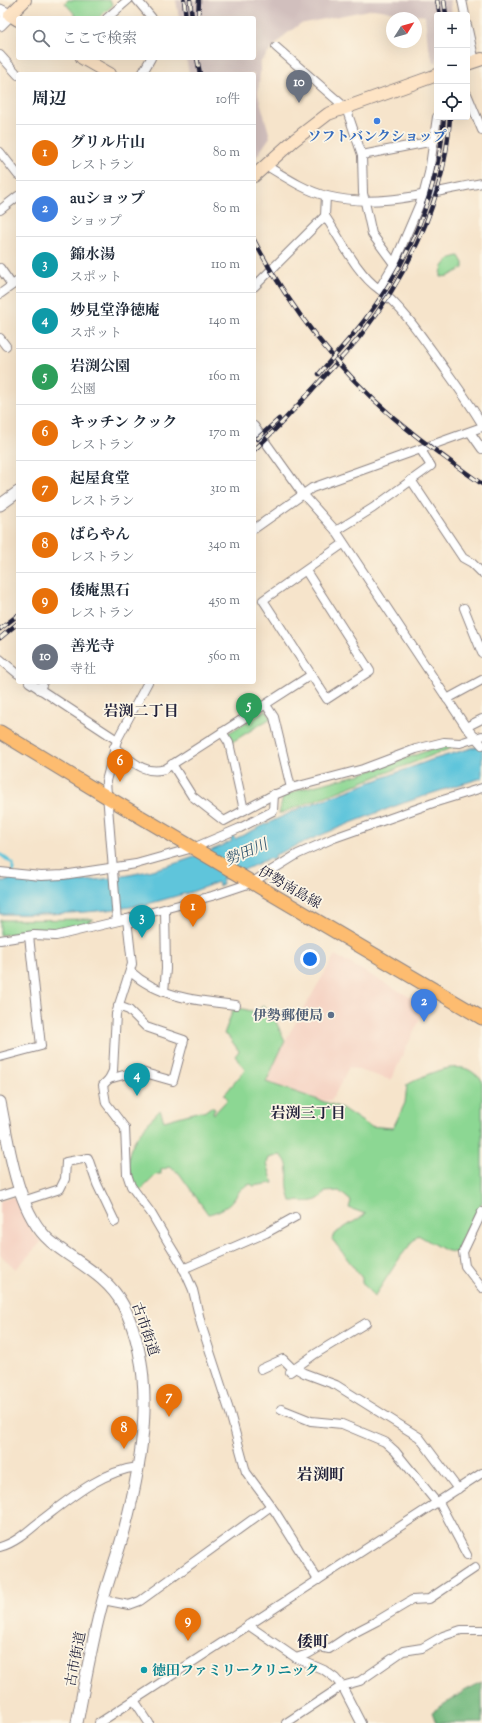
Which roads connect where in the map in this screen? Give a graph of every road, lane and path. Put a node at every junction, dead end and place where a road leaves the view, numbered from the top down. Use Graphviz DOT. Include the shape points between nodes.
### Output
graph roads {
  1 [pos="25,0"];
  2 [pos="128,0"];
  3 [pos="137,0"];
  4 [pos="462,0"];
  5 [pos="464,12"];
  6 [pos="9,15"];
  7 [pos="109,16"];
  8 [pos="150,16"];
  9 [pos="0,25"];
  10 [pos="470,40"];
  11 [pos="276,47"];
  12 [pos="0,55"];
  13 [pos="86,60"];
  14 [pos="150,60"];
  15 [pos="475,62"];
  16 [pos="106,72"];
  17 [pos="143,72"];
  18 [pos="16,73"];
  19 [pos="434,76"];
  20 [pos="470,101"];
  21 [pos="346,108"];
  22 [pos="437,120"];
  23 [pos="482,130"];
  24 [pos="434,141"];
  25 [pos="0,152"];
  26 [pos="362,155"];
  27 [pos="266,166"];
  28 [pos="16,172"];
  29 [pos="256,174"];
  30 [pos="482,184"];
  31 [pos="326,196"];
  32 [pos="423,196"];
  33 [pos="16,198"];
  34 [pos="364,200"];
  35 [pos="0,210"];
  36 [pos="324,216"];
  37 [pos="394,264"];
  38 [pos="0,268"];
  39 [pos="15,283"];
  40 [pos="256,285"];
  41 [pos="379,289"];
  42 [pos="0,294"];
  43 [pos="0,338"];
  44 [pos="6,346"];
  45 [pos="482,426"];
  46 [pos="256,429"];
  47 [pos="470,432"];
  48 [pos="482,449"];
  49 [pos="421,450"];
  50 [pos="411,480"];
  51 [pos="16,493"];
  52 [pos="302,493"];
  53 [pos="0,505"];
  54 [pos="256,527"];
  55 [pos="336,531"];
  56 [pos="343,544"];
  57 [pos="306,571"];
  58 [pos="482,573"];
  59 [pos="464,608"];
  60 [pos="482,653"];
  61 [pos="0,659"];
  62 [pos="16,672"];
  63 [pos="311,675"];
  64 [pos="482,680"];
  65 [pos="32,684"];
  66 [pos="42,684"];
  67 [pos="147,684"];
  68 [pos="40,690"];
  69 [pos="447,699"];
  70 [pos="266,705"];
  71 [pos="482,719"];
  72 [pos="466,727"];
  73 [pos="0,732"];
  74 [pos="222,732"];
  75 [pos="480,740"];
  76 [pos="116,744"];
  77 [pos="172,764"];
  78 [pos="291,788"];
  79 [pos="482,788"];
  80 [pos="274,794"];
  81 [pos="107,797"];
  82 [pos="244,810"];
  83 [pos="195,849"];
  84 [pos="112,869"];
  85 [pos="3,873"];
  86 [pos="247,881"];
  87 [pos="165,909"];
  88 [pos="117,919"];
  89 [pos="127,919"];
  90 [pos="29,936"];
  91 [pos="0,940"];
  92 [pos="131,972"];
  93 [pos="164,992"];
  94 [pos="236,1005"];
  95 [pos="118,1006"];
  96 [pos="482,1018"];
  97 [pos="0,1056"];
  98 [pos="109,1079"];
  99 [pos="0,1102"];
  100 [pos="19,1190"];
  101 [pos="0,1196"];
  102 [pos="23,1201"];
  103 [pos="482,1212"];
  104 [pos="295,1217"];
  105 [pos="115,1222"];
  106 [pos="183,1269"];
  107 [pos="482,1288"];
  108 [pos="366,1324"];
  109 [pos="261,1369"];
  110 [pos="293,1370"];
  111 [pos="281,1409"];
  112 [pos="138,1467"];
  113 [pos="482,1473"];
  114 [pos="458,1489"];
  115 [pos="438,1502"];
  116 [pos="271,1506"];
  117 [pos="0,1547"];
  118 [pos="467,1555"];
  119 [pos="475,1568"];
  120 [pos="318,1580"];
  121 [pos="103,1600"];
  122 [pos="248,1625"];
  123 [pos="482,1630"];
  124 [pos="296,1658"];
  125 [pos="342,1686"];
  126 [pos="134,1700"];
  127 [pos="78,1723"];
  128 [pos="99,1723"];
  129 [pos="149,1723"];
  130 [pos="286,1723"];
  131 [pos="361,1723"];
  1 -- 6 [label="main road"];
  2 -- 7 [label="street"];
  3 -- 8 [label="street"];
  4 -- 5 [label="street"];
  6 -- 9 [label="street"];
  10 -- 15 [label="street"];
  11 -- 21 [label="street"];
  12 -- 18 [label="street"];
  13 -- 16 [label="main road"];
  14 -- 17 [label="street"];
  19 -- 21 [label="main road"];
  20 -- 23 [label="street"];
  21 -- 26 [label="street"];
  21 -- 27 [label="main road" via="328,114"];
  22 -- 24 [label="street"];
  24 -- 26 [label="street"];
  24 -- 32 [label="street"];
  25 -- 28 [label="street"];
  26 -- 34 [label="street"];
  27 -- 29 [label="main road"];
  27 -- 31 [label="street" via="297,184"];
  30 -- 32 [label="street"];
  31 -- 34 [label="street"];
  31 -- 36 [label="street"];
  32 -- 34 [label="street" via="402,200"];
  32 -- 37 [label="street"];
  33 -- 35 [label="street"];
  34 -- 37 [label="street" via="372,234"];
  36 -- 40 [label="street"];
  36 -- 41 [label="street" via="362,271"];
  37 -- 41 [label="street"];
  38 -- 39 [label="street"];
  39 -- 42 [label="street"];
  41 -- 45 [label="street" via="414,325 467,400"];
  43 -- 44 [label="street"];
  45 -- 47 [label="street"];
  46 -- 52 [label="street"];
  47 -- 48 [label="street"];
  47 -- 49 [label="street"];
  49 -- 50 [label="street" via="431,466"];
  49 -- 52 [label="street"];
  50 -- 55 [label="street"];
  50 -- 58 [label="street" via="462,558"];
  51 -- 53 [label="street"];
  52 -- 54 [label="street"];
  52 -- 55 [label="street"];
  55 -- 56 [label="street"];
  56 -- 57 [label="street"];
  56 -- 69 [label="street"];
  57 -- 63 [label="street" via="263,600"];
  57 -- 63 [label="street" via="370,672 327,699"];
  59 -- 60 [label="street"];
  61 -- 62 [label="street"];
  63 -- 70 [label="street"];
  64 -- 69 [label="street"];
  65 -- 68 [label="street"];
  66 -- 68 [label="street"];
  67 -- 76 [label="street"];
  68 -- 76 [label="street"];
  69 -- 72 [label="street"];
  70 -- 74 [label="street"];
  70 -- 78 [label="street" via="274,717"];
  71 -- 72 [label="street"];
  72 -- 75 [label="street"];
  73 -- 81 [label="main road, 伊勢南島線"];
  74 -- 77 [label="street"];
  74 -- 82 [label="street" via="229,743"];
  75 -- 78 [label="street" via="444,742 416,749 348,774"];
  76 -- 77 [label="street" via="142,769 159,771"];
  76 -- 81 [label="street" via="106,781"];
  77 -- 82 [label="street" via="192,796 224,821"];
  78 -- 80 [label="street"];
  79 -- 86 [label="street" via="334,838"];
  80 -- 82 [label="street"];
  80 -- 83 [label="street" via="274,811"];
  81 -- 83 [label="main road, 伊勢南島線"];
  81 -- 84 [label="street"];
  83 -- 84 [label="street"];
  83 -- 86 [label="main road, 伊勢南島線"];
  84 -- 85 [label="street" via="63,875"];
  84 -- 88 [label="street"];
  86 -- 87 [label="street" via="212,896"];
  86 -- 96 [label="main road, 伊勢南島線"];
  87 -- 89 [label="street"];
  87 -- 93 [label="street"];
  88 -- 89 [label="street"];
  88 -- 90 [label="street" via="56,936"];
  89 -- 92 [label="street" via="132,953"];
  90 -- 91 [label="street"];
  90 -- 97 [label="street" via="41,1046"];
  92 -- 93 [label="street" via="149,986"];
  92 -- 95 [label="street"];
  93 -- 94 [label="street" via="192,1000"];
  95 -- 98 [label="street" via="113,1071"];
  95 -- 98 [label="street" via="129,1010 146,1027 184,1040 173,1081 138,1071"];
  98 -- 106 [label="street" via="103,1085 104,1097 124,1128 127,1174 131,1186"];
  99 -- 100 [label="street, 古市街道"];
  100 -- 101 [label="street"];
  100 -- 102 [label="street, 古市街道"];
  102 -- 105 [label="street" via="60,1189 65,1179 66,1162 88,1158"];
  102 -- 112 [label="street, 古市街道" via="38,1228 49,1240 108,1284 130,1321 139,1348 145,1387"];
  103 -- 107 [label="street" via="463,1252 465,1266"];
  104 -- 106 [label="street" via="266,1233"];
  106 -- 116 [label="street" via="193,1290 246,1472"];
  108 -- 110 [label="street"];
  109 -- 110 [label="street" via="283,1359"];
  110 -- 114 [label="street" via="336,1385 420,1437"];
  111 -- 115 [label="street" via="311,1421 342,1424 385,1442"];
  112 -- 117 [label="street" via="119,1470 97,1482 71,1498 26,1533"];
  112 -- 121 [label="street, 古市街道" via="128,1516"];
  113 -- 114 [label="street"];
  114 -- 115 [label="street"];
  115 -- 118 [label="street"];
  115 -- 120 [label="street"];
  116 -- 120 [label="street"];
  116 -- 121 [label="street" via="140,1601 129,1605"];
  119 -- 124 [label="street" via="430,1599 412,1600 329,1649 320,1646"];
  120 -- 122 [label="street"];
  121 -- 127 [label="street, 古市街道"];
  122 -- 124 [label="street"];
  122 -- 126 [label="street"];
  123 -- 125 [label="street" via="461,1630 443,1636 422,1648 403,1651 360,1680"];
  124 -- 125 [label="street" via="324,1670"];
  125 -- 130 [label="street"];
  125 -- 131 [label="street"];
  126 -- 128 [label="street"];
  126 -- 129 [label="street"];
}
